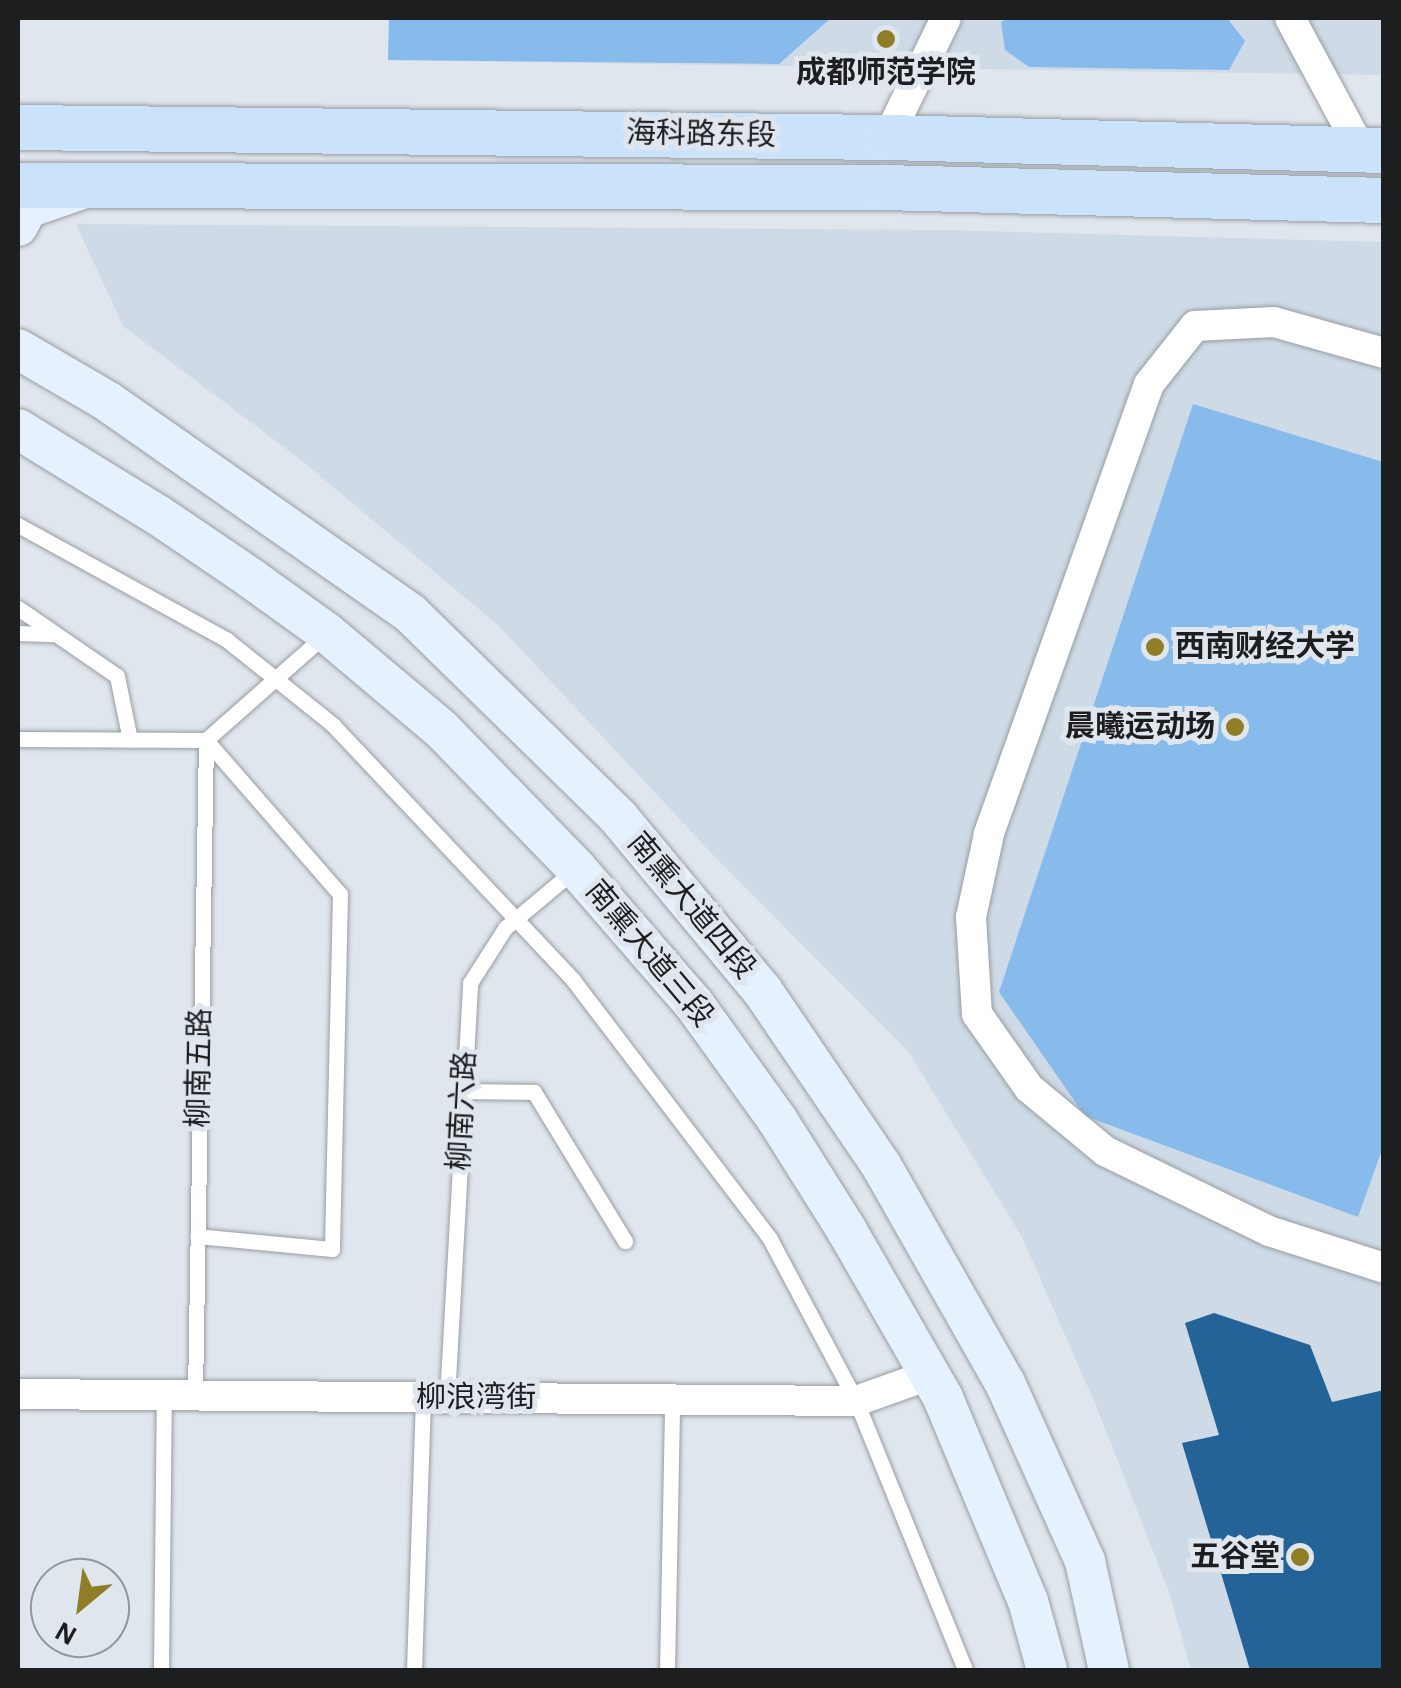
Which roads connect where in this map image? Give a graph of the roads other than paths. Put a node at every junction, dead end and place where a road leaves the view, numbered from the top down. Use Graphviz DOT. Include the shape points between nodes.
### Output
graph roads {
  1 [pos="946,18"];
  2 [pos="1290,18"];
  3 [pos="18,127"];
  4 [pos="888,136"];
  5 [pos="1372,150"];
  6 [pos="18,185"];
  7 [pos="92,186"];
  8 [pos="1384,200"];
  9 [pos="18,226"];
  10 [pos="24,349"];
  11 [pos="1384,353"];
  12 [pos="18,430"];
  13 [pos="18,525"];
  14 [pos="18,608"];
  15 [pos="18,633"];
  16 [pos="327,633"];
  17 [pos="55,634"];
  18 [pos="275,679"];
  19 [pos="18,739"];
  20 [pos="130,740"];
  21 [pos="206,740"];
  22 [pos="576,868"];
  23 [pos="516,918"];
  24 [pos="464,1092"];
  25 [pos="198,1236"];
  26 [pos="625,1241"];
  27 [pos="1384,1268"];
  28 [pos="929,1375"];
  29 [pos="18,1394"];
  30 [pos="164,1395"];
  31 [pos="195,1395"];
  32 [pos="435,1398"];
  33 [pos="672,1399"];
  34 [pos="856,1401"];
  35 [pos="161,1670"];
  36 [pos="414,1670"];
  37 [pos="667,1670"];
  38 [pos="965,1670"];
  39 [pos="1047,1670"];
  40 [pos="1109,1670"];
  1 -- 4 [label="street"];
  2 -- 5 [label="street"];
  3 -- 4 [label="main road, 海科路东段"];
  4 -- 5 [label="main road, 海科路东段"];
  6 -- 7 [label="main road, 海科路东段"];
  7 -- 8 [label="main road, 海科路东段" via="884,186"];
  7 -- 9 [label="main road" via="27,208"];
  10 -- 40 [label="main road, 南熏大道四段" via="410,613 619,818 762,990 880,1165 1005,1383 1084,1561"];
  11 -- 27 [label="street" via="1274,322 1194,326 1149,384 989,834 971,917 976,1014 1029,1088 1106,1151 1269,1231"];
  12 -- 16 [label="main road, 南熏大道三段" via="158,515"];
  13 -- 18 [label="lane" via="227,640"];
  14 -- 17 [label="lane"];
  15 -- 17 [label="lane"];
  16 -- 18 [label="lane"];
  16 -- 22 [label="main road, 南熏大道三段" via="442,730"];
  17 -- 20 [label="lane" via="117,676"];
  18 -- 21 [label="lane"];
  18 -- 23 [label="lane" via="333,725"];
  19 -- 20 [label="lane"];
  20 -- 21 [label="lane"];
  21 -- 25 [label="lane, 柳南五路"];
  21 -- 25 [label="lane" via="340,894 332,1249"];
  22 -- 23 [label="lane, 柳南六路"];
  22 -- 28 [label="main road, 南熏大道三段" via="694,1004 778,1121"];
  23 -- 24 [label="lane, 柳南六路" via="470,983"];
  23 -- 34 [label="lane" via="574,980 770,1239"];
  24 -- 26 [label="lane" via="534,1092"];
  24 -- 32 [label="lane, 柳南六路"];
  25 -- 31 [label="lane, 柳南五路"];
  28 -- 34 [label="street, 柳浪湾街"];
  28 -- 39 [label="main road, 南熏大道三段" via="1028,1601"];
  29 -- 30 [label="street, 柳浪湾街"];
  30 -- 31 [label="street, 柳浪湾街"];
  30 -- 35 [label="lane"];
  31 -- 32 [label="street, 柳浪湾街"];
  32 -- 33 [label="street, 柳浪湾街"];
  32 -- 36 [label="lane, 柳南六路"];
  33 -- 34 [label="street, 柳浪湾街"];
  33 -- 37 [label="lane"];
  34 -- 38 [label="lane"];
}
